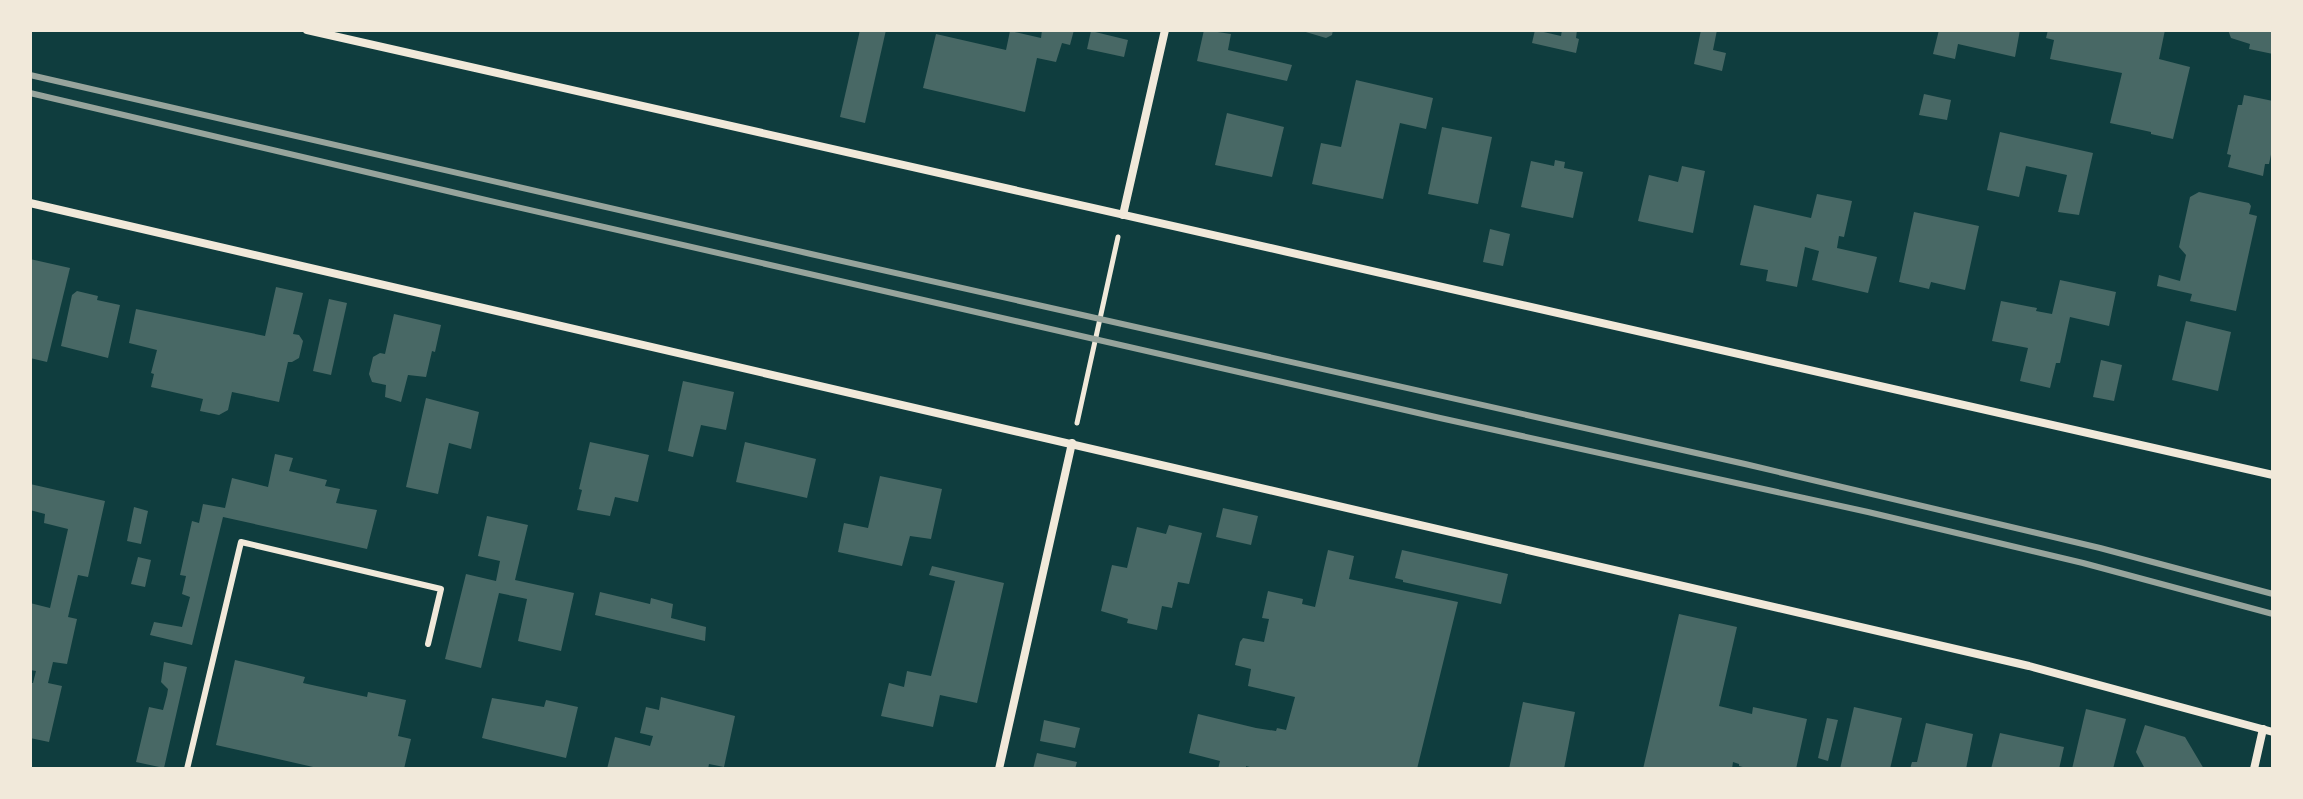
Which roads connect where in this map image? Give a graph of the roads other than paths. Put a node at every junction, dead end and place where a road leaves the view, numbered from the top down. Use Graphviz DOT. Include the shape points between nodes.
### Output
graph roads {
  1 [pos="307,30"];
  2 [pos="1165,30"];
  3 [pos="30,203"];
  4 [pos="1123,215"];
  5 [pos="1072,443"];
  6 [pos="2273,475"];
  7 [pos="428,644"];
  8 [pos="2263,729"];
  9 [pos="2273,732"];
  10 [pos="187,769"];
  11 [pos="999,769"];
  12 [pos="2254,769"];
  1 -- 4 [label="street"];
  2 -- 4 [label="street"];
  3 -- 5 [label="street"];
  4 -- 6 [label="street"];
  5 -- 8 [label="street" via="2029,666"];
  5 -- 11 [label="street"];
  7 -- 10 [label="lane" via="441,589 241,542"];
  8 -- 9 [label="street"];
  8 -- 12 [label="street"];
}
